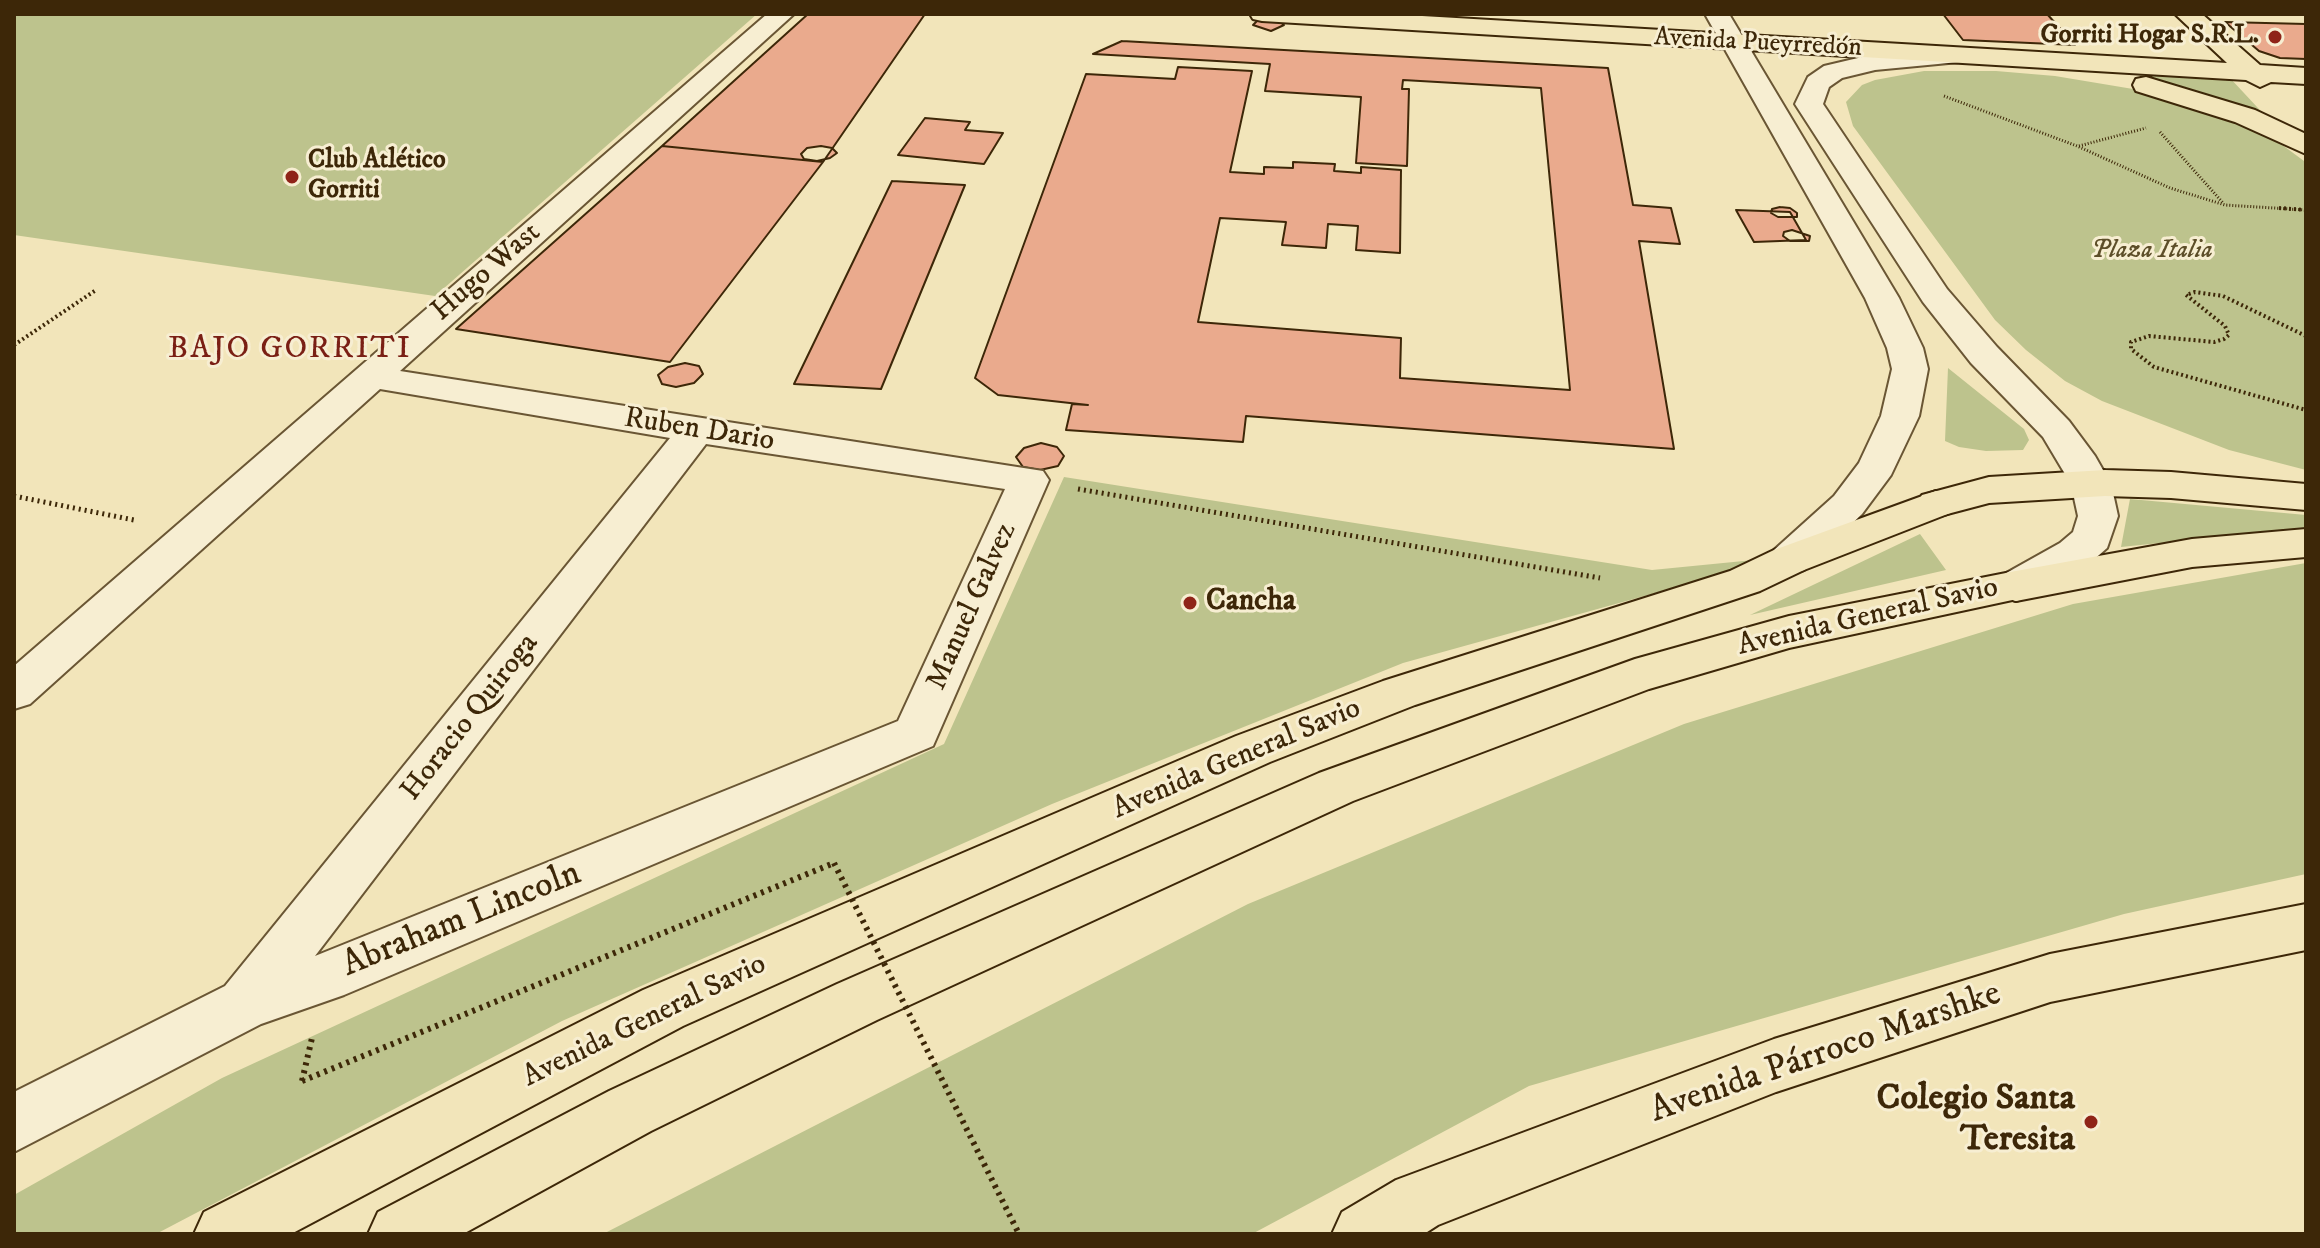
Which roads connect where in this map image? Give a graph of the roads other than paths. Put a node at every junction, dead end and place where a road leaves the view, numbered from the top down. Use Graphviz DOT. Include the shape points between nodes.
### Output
graph roads {
  1 [pos="782,14"];
  2 [pos="1262,14"];
  3 [pos="2187,14"];
  4 [pos="1725,28"];
  5 [pos="1950,56"];
  6 [pos="2038,61"];
  7 [pos="2253,73"];
  8 [pos="2306,76"];
  9 [pos="2292,111"];
  10 [pos="2306,145"];
  11 [pos="370,377"];
  12 [pos="696,431"];
  13 [pos="1029,480"];
  14 [pos="2091,484"];
  15 [pos="2306,497"];
  16 [pos="2306,543"];
  17 [pos="1789,560"];
  18 [pos="2016,586"];
  19 [pos="14,692"];
  20 [pos="916,733"];
  21 [pos="2306,927"];
  22 [pos="245,1004"];
  23 [pos="14,1123"];
  24 [pos="226,1234"];
  25 [pos="400,1234"];
  26 [pos="1364,1234"];
  1 -- 11 [label="street, Hugo Wast"];
  2 -- 4 [label="main road, Avenida Pueyrredón"];
  3 -- 7 [label="main road"];
  4 -- 5 [label="main road, Avenida Pueyrredón"];
  4 -- 17 [label="street" via="1882,298 1910,369 1900,416 1877,466 1848,505"];
  5 -- 6 [label="main road, Avenida Pueyrredón"];
  5 -- 14 [label="street" via="1875,62 1833,72 1817,83 1809,104 1935,295 2056,429"];
  6 -- 7 [label="main road, Avenida Pueyrredón"];
  6 -- 10 [label="main road" via="2197,99"];
  7 -- 8 [label="main road, Avenida Pueyrredón"];
  7 -- 9 [label="main road"];
  11 -- 12 [label="street, Ruben Dario"];
  11 -- 19 [label="street, Hugo Wast"];
  12 -- 13 [label="street, Ruben Dario"];
  12 -- 22 [label="street, Horacio Quiroga"];
  13 -- 20 [label="street, Manuel Galvez"];
  14 -- 15 [label="main road, Avenida General Savio"];
  14 -- 17 [label="main road, Avenida General Savio" via="1989,490 1936,504"];
  14 -- 18 [label="street" via="2098,516 2092,538"];
  16 -- 18 [label="main road, Avenida General Savio" via="2192,553"];
  17 -- 24 [label="main road, Avenida General Savio" via="1745,581 1399,693 1253,749 663,1008"];
  18 -- 25 [label="main road, Avenida General Savio" via="1789,632 1635,676 1336,787 857,1002 630,1111"];
  20 -- 22 [label="street, Abraham Lincoln" via="324,978"];
  21 -- 26 [label="main road, Avenida Párroco Marshke" via="2050,978 1774,1066 1418,1202"];
  22 -- 23 [label="street, Abraham Lincoln"];
}
